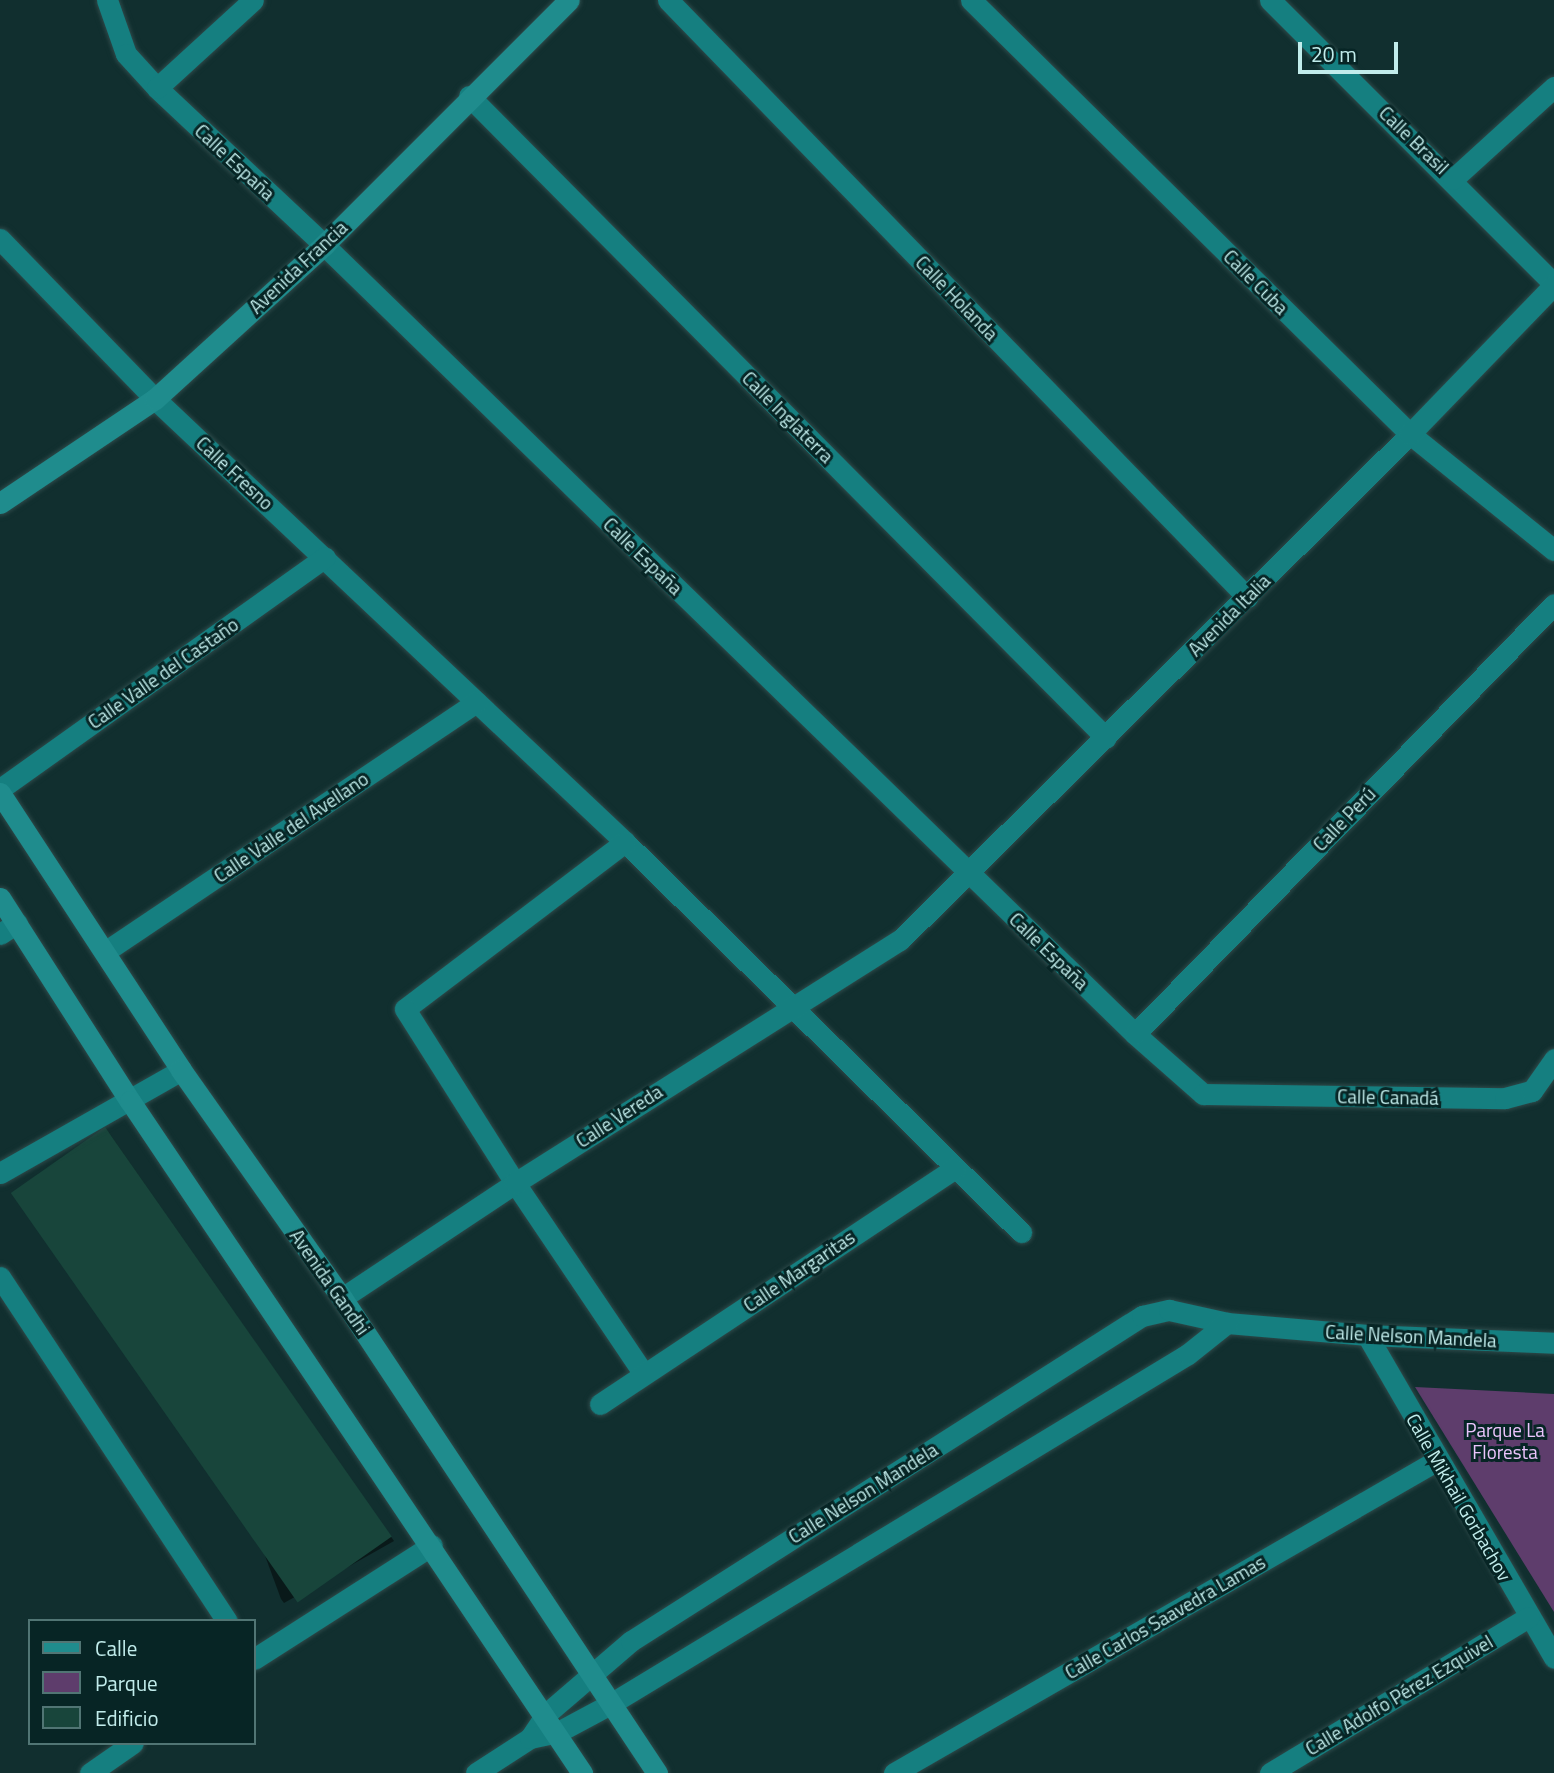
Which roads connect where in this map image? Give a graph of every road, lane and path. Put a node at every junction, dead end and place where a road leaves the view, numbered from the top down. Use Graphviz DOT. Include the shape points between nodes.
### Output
graph roads {
  1 [pos="107,0"];
  2 [pos="253,0"];
  3 [pos="569,0"];
  4 [pos="668,0"];
  5 [pos="971,0"];
  6 [pos="1270,0"];
  7 [pos="1554,87"];
  8 [pos="157,88"];
  9 [pos="469,96"];
  10 [pos="1453,179"];
  11 [pos="1,241"];
  12 [pos="324,245"];
  13 [pos="1554,284"];
  14 [pos="155,398"];
  15 [pos="1410,434"];
  16 [pos="0,503"];
  17 [pos="1554,550"];
  18 [pos="325,557"];
  19 [pos="1247,597"];
  20 [pos="1554,604"];
  21 [pos="476,702"];
  22 [pos="1106,738"];
  23 [pos="0,791"];
  24 [pos="625,842"];
  25 [pos="970,874"];
  26 [pos="0,898"];
  27 [pos="9,928"];
  28 [pos="900,940"];
  29 [pos="106,951"];
  30 [pos="791,1006"];
  31 [pos="1135,1034"];
  32 [pos="1554,1059"];
  33 [pos="181,1070"];
  34 [pos="1203,1094"];
  35 [pos="130,1101"];
  36 [pos="954,1169"];
  37 [pos="0,1173"];
  38 [pos="515,1183"];
  39 [pos="1021,1232"];
  40 [pos="0,1277"];
  41 [pos="342,1298"];
  42 [pos="1227,1323"];
  43 [pos="1367,1335"];
  44 [pos="1554,1343"];
  45 [pos="644,1374"];
  46 [pos="600,1404"];
  47 [pos="1436,1461"];
  48 [pos="432,1545"];
  49 [pos="1529,1617"];
  50 [pos="226,1619"];
  51 [pos="256,1658"];
  52 [pos="1554,1658"];
  53 [pos="592,1673"];
  54 [pos="612,1703"];
  55 [pos="546,1714"];
  56 [pos="558,1732"];
  57 [pos="530,1738"];
  58 [pos="130,1745"];
  59 [pos="90,1773"];
  60 [pos="476,1773"];
  61 [pos="582,1773"];
  62 [pos="657,1773"];
  63 [pos="894,1773"];
  64 [pos="1270,1773"];
  1 -- 8 [label="street, Calle España" via="127,54"];
  2 -- 8 [label="street"];
  3 -- 9 [label="street, Avenida Francia"];
  4 -- 19 [label="street, Calle Holanda"];
  5 -- 15 [label="street, Calle Cuba"];
  6 -- 10 [label="street, Calle Brasil"];
  7 -- 10 [label="street"];
  8 -- 12 [label="street, Calle España"];
  9 -- 12 [label="street, Avenida Francia"];
  9 -- 22 [label="street, Calle Inglaterra"];
  10 -- 13 [label="street, Calle Brasil"];
  11 -- 14 [label="street, Calle Fresno"];
  12 -- 14 [label="street, Avenida Francia"];
  12 -- 25 [label="street, Calle España"];
  13 -- 15 [label="street, Avenida Italia"];
  14 -- 16 [label="street, Avenida Francia"];
  14 -- 18 [label="street, Calle Fresno"];
  15 -- 17 [label="street, Calle Cuba"];
  15 -- 19 [label="street, Avenida Italia"];
  18 -- 21 [label="street, Calle Fresno"];
  18 -- 23 [label="street, Calle Valle del Castaño"];
  19 -- 22 [label="street, Avenida Italia"];
  20 -- 31 [label="street, Calle Perú"];
  21 -- 24 [label="street, Calle Fresno"];
  21 -- 29 [label="street, Calle Valle del Avellano"];
  22 -- 25 [label="street, Avenida Italia"];
  23 -- 29 [label="street, Avenida Gandhi"];
  24 -- 30 [label="street, Calle Fresno"];
  24 -- 38 [label="street" via="405,1009"];
  25 -- 28 [label="street, Avenida Italia"];
  25 -- 31 [label="street, Calle España"];
  26 -- 27 [label="street"];
  27 -- 35 [label="street"];
  28 -- 30 [label="street, Calle Vereda"];
  29 -- 33 [label="street, Avenida Gandhi"];
  30 -- 36 [label="street, Calle Fresno"];
  30 -- 38 [label="street, Calle Vereda"];
  31 -- 34 [label="street, Calle España"];
  32 -- 34 [label="street, Calle Canadá" via="1532,1091 1505,1098"];
  33 -- 35 [label="street"];
  33 -- 41 [label="street, Avenida Gandhi"];
  35 -- 37 [label="street"];
  35 -- 48 [label="street"];
  36 -- 39 [label="street, Calle Fresno"];
  36 -- 45 [label="street, Calle Margaritas"];
  38 -- 41 [label="street, Calle Vereda"];
  38 -- 45 [label="street"];
  40 -- 50 [label="street"];
  41 -- 53 [label="street, Avenida Gandhi"];
  42 -- 43 [label="street, Calle Nelson Mandela"];
  42 -- 53 [label="street, Calle Nelson Mandela" via="1169,1310 1142,1316 642,1633"];
  42 -- 54 [label="street, Calle Nelson Mandela" via="1188,1354"];
  43 -- 44 [label="street, Calle Nelson Mandela"];
  43 -- 47 [label="street, Calle Mikhail Gorbachov"];
  45 -- 46 [label="street, Calle Margaritas"];
  47 -- 49 [label="street, Calle Mikhail Gorbachov"];
  47 -- 63 [label="street, Calle Carlos Saavedra Lamas"];
  48 -- 51 [label="street"];
  48 -- 55 [label="street"];
  49 -- 52 [label="street, Calle Mikhail Gorbachov"];
  49 -- 64 [label="street, Calle Adolfo Pérez Ezquivel"];
  53 -- 54 [label="street, Avenida Gandhi"];
  53 -- 55 [label="street, Calle Nelson Mandela"];
  54 -- 56 [label="street, Calle Nelson Mandela"];
  54 -- 62 [label="street, Avenida Gandhi"];
  55 -- 56 [label="street"];
  55 -- 57 [label="street, Calle Nelson Mandela"];
  56 -- 57 [label="street, Calle Nelson Mandela"];
  56 -- 61 [label="street"];
  57 -- 60 [label="street, Calle Nelson Mandela"];
  58 -- 59 [label="street"];
}
